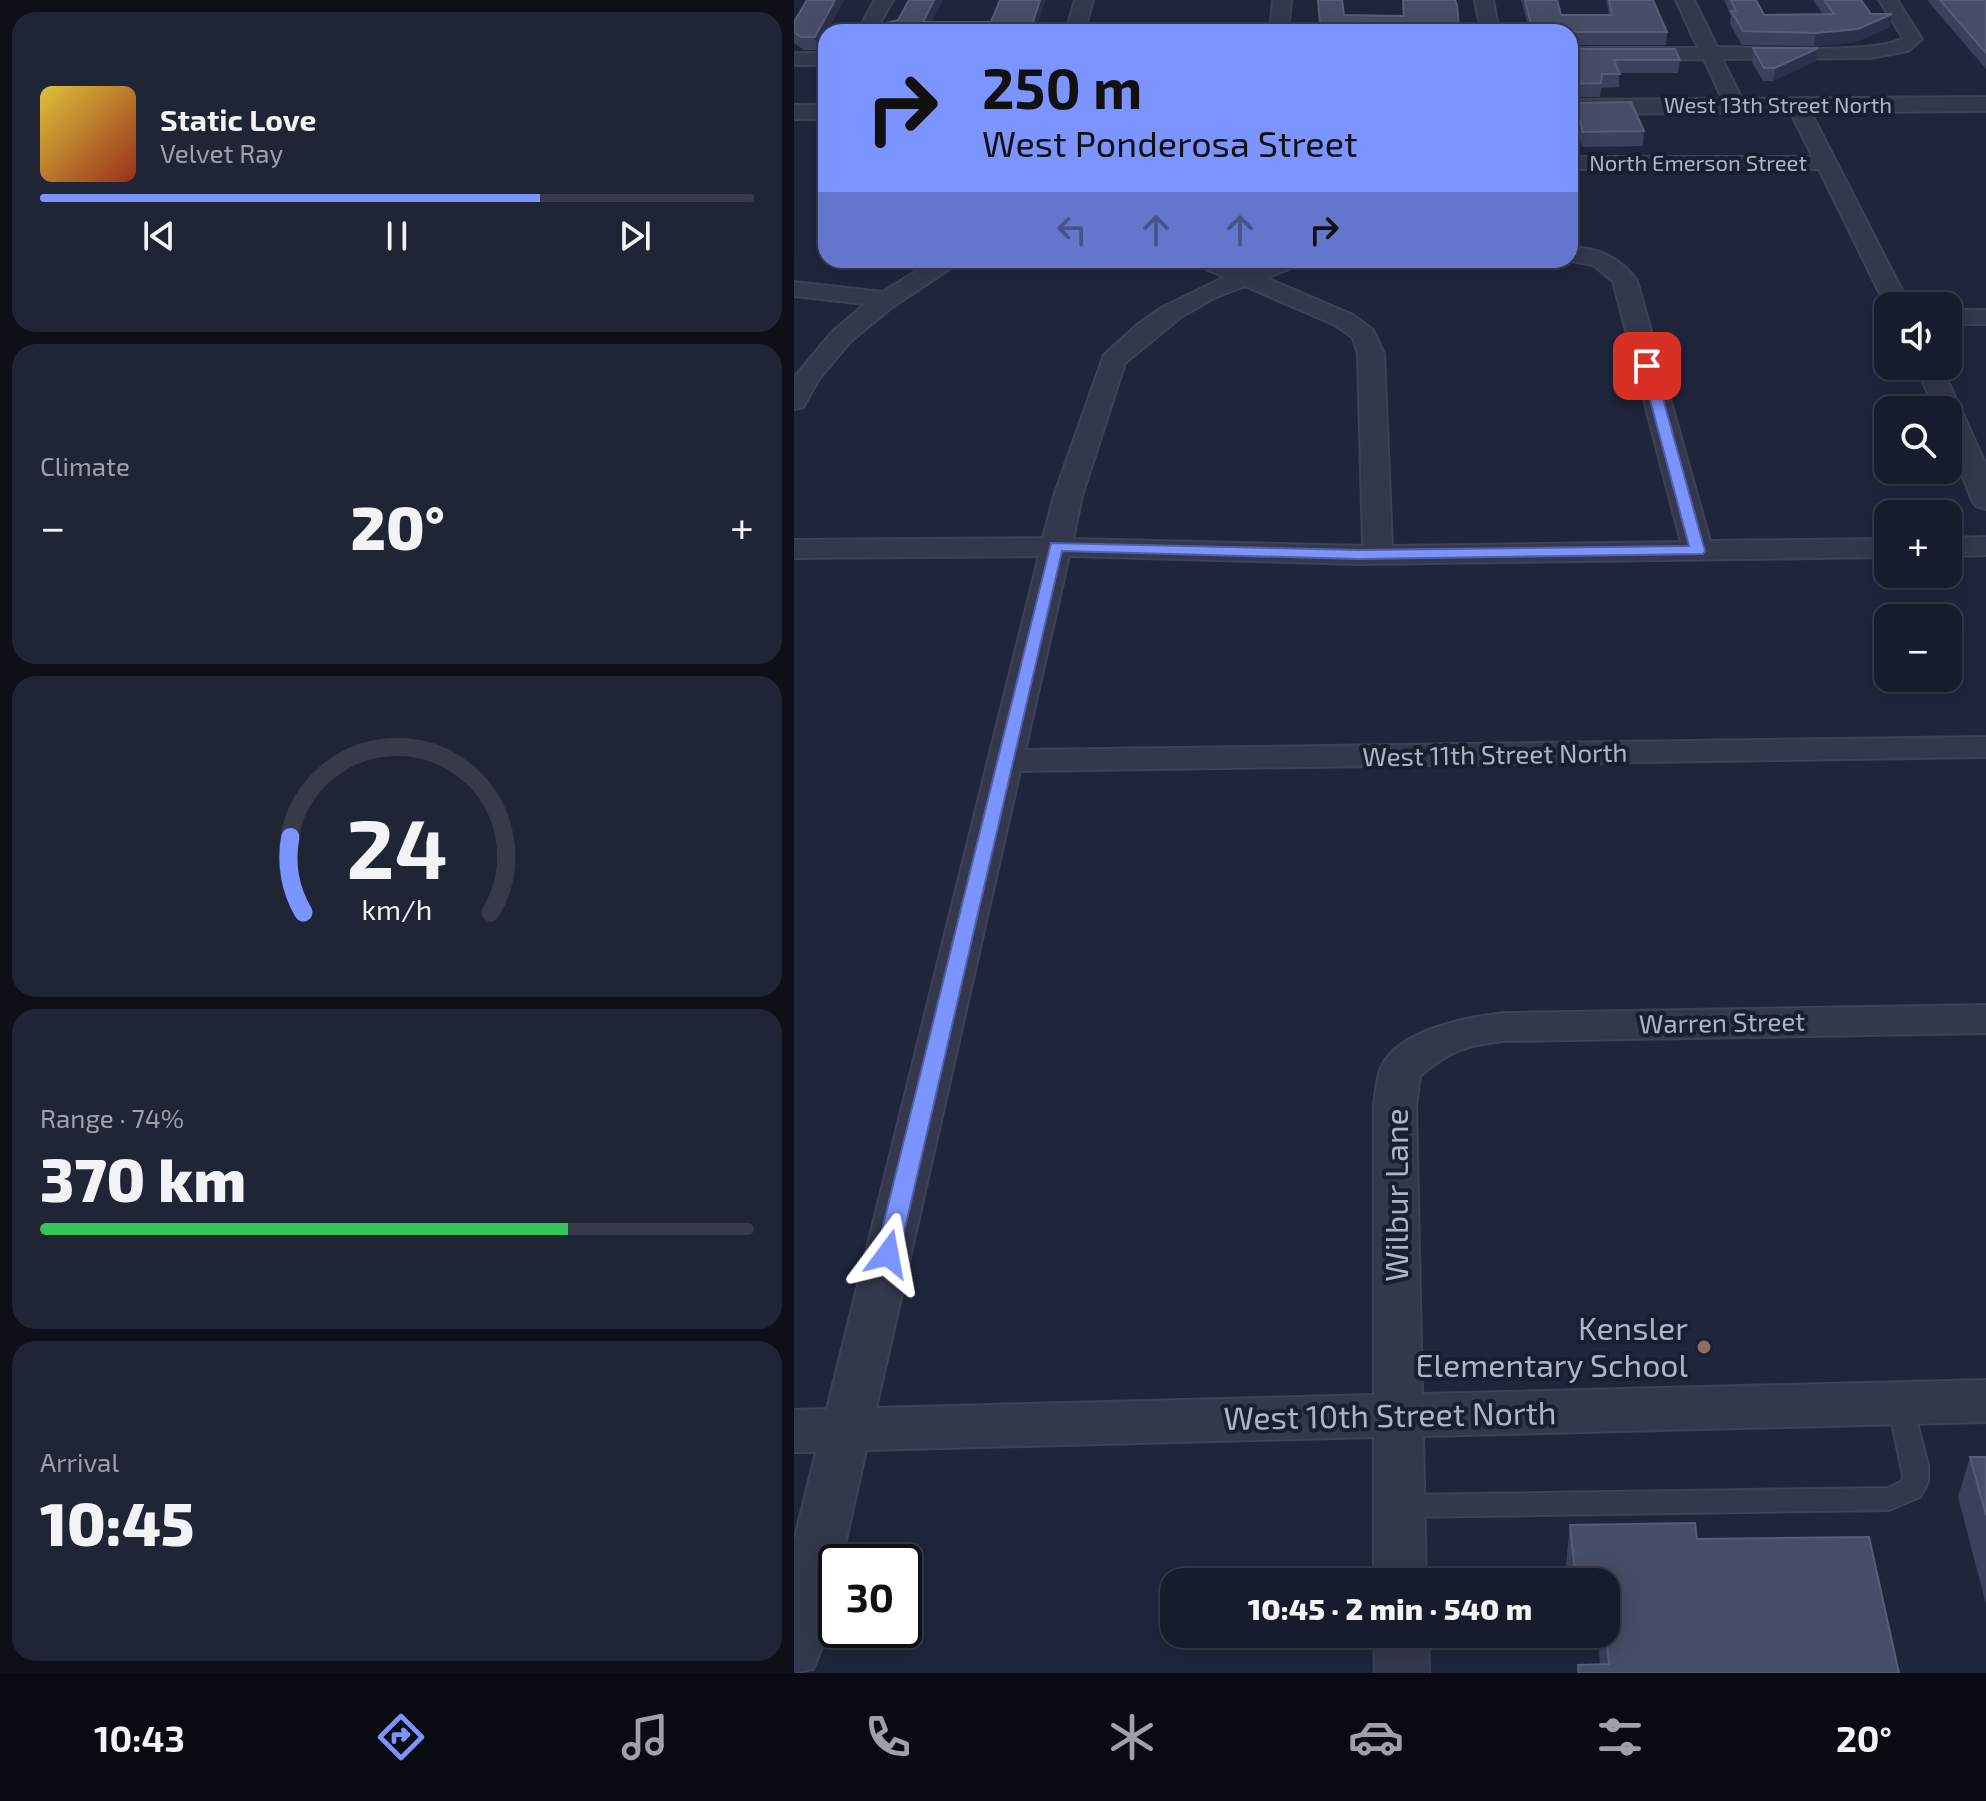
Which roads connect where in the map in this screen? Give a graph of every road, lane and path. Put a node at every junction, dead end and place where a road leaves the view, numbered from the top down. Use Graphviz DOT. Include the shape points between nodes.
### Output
graph roads {
  1 [pos="884,0"];
  2 [pos="1084,0"];
  3 [pos="1282,0"];
  4 [pos="1484,0"];
  5 [pos="1685,0"];
  6 [pos="1888,0"];
  7 [pos="870,24"];
  8 [pos="1077,24"];
  9 [pos="1280,24"];
  10 [pos="1488,24"];
  11 [pos="1710,53"];
  12 [pos="1578,54"];
  13 [pos="794,59"];
  14 [pos="818,59"];
  15 [pos="1986,104"];
  16 [pos="1735,105"];
  17 [pos="1797,105"];
  18 [pos="1578,107"];
  19 [pos="794,112"];
  20 [pos="818,112"];
  21 [pos="1578,163"];
  22 [pos="1826,163"];
  23 [pos="1578,256"];
  24 [pos="937,268"];
  25 [pos="1223,268"];
  26 [pos="1269,268"];
  27 [pos="1245,277"];
  28 [pos="794,289"];
  29 [pos="1891,292"];
  30 [pos="885,299"];
  31 [pos="1962,317"];
  32 [pos="1986,317"];
  33 [pos="1935,380"];
  34 [pos="794,401"];
  35 [pos="1986,500"];
  36 [pos="1056,546"];
  37 [pos="1986,546"];
  38 [pos="1962,547"];
  39 [pos="1874,548"];
  40 [pos="794,549"];
  41 [pos="1698,551"];
  42 [pos="1378,554"];
  43 [pos="1986,747"];
  44 [pos="1004,761"];
  45 [pos="1986,1019"];
  46 [pos="1458,1032"];
  47 [pos="1986,1401"];
  48 [pos="1900,1404"];
  49 [pos="1398,1416"];
  50 [pos="846,1430"];
  51 [pos="794,1431"];
  52 [pos="1399,1506"];
  53 [pos="1400,1568"];
  54 [pos="1401,1648"];
  55 [pos="794,1651"];
  56 [pos="1402,1673"];
  1 -- 7 [label="street"];
  2 -- 8 [label="street"];
  3 -- 9 [label="street"];
  4 -- 10 [label="street"];
  5 -- 11 [label="street"];
  6 -- 11 [label="street" via="1913,39 1902,47"];
  11 -- 12 [label="street"];
  11 -- 16 [label="street"];
  13 -- 14 [label="street"];
  15 -- 17 [label="street, West 13th Street North"];
  16 -- 17 [label="street, West 13th Street North"];
  16 -- 18 [label="street, West 13th Street North"];
  17 -- 22 [label="street"];
  19 -- 20 [label="street"];
  21 -- 22 [label="street, North Emerson Street"];
  22 -- 29 [label="street"];
  23 -- 41 [label="street" via="1617,268 1625,281"];
  24 -- 30 [label="street"];
  25 -- 27 [label="street"];
  26 -- 27 [label="street"];
  27 -- 36 [label="street" via="1172,312 1113,360"];
  27 -- 42 [label="street" via="1344,320 1364,335 1371,354"];
  28 -- 30 [label="street"];
  30 -- 34 [label="street" via="822,357"];
  31 -- 32 [label="street"];
  33 -- 35 [label="street"];
  36 -- 40 [label="street"];
  36 -- 42 [label="street"];
  36 -- 44 [label="street"];
  37 -- 38 [label="street"];
  39 -- 41 [label="street"];
  41 -- 42 [label="street"];
  43 -- 44 [label="street, West 11th Street North"];
  44 -- 50 [label="street"];
  45 -- 46 [label="street, Warren Street"];
  46 -- 49 [label="street, Wilbur Lane" via="1426,1048 1400,1070 1395,1105"];
  47 -- 48 [label="street, West 10th Street North"];
  48 -- 49 [label="street, West 10th Street North"];
  48 -- 52 [label="lane" via="1915,1482 1910,1491 1889,1499"];
  49 -- 50 [label="street, West 10th Street North"];
  49 -- 52 [label="street, Wilbur Lane"];
  50 -- 51 [label="street, West 10th Street North"];
  50 -- 55 [label="street"];
  52 -- 53 [label="street, Wilbur Lane"];
  54 -- 56 [label="street"];
}
